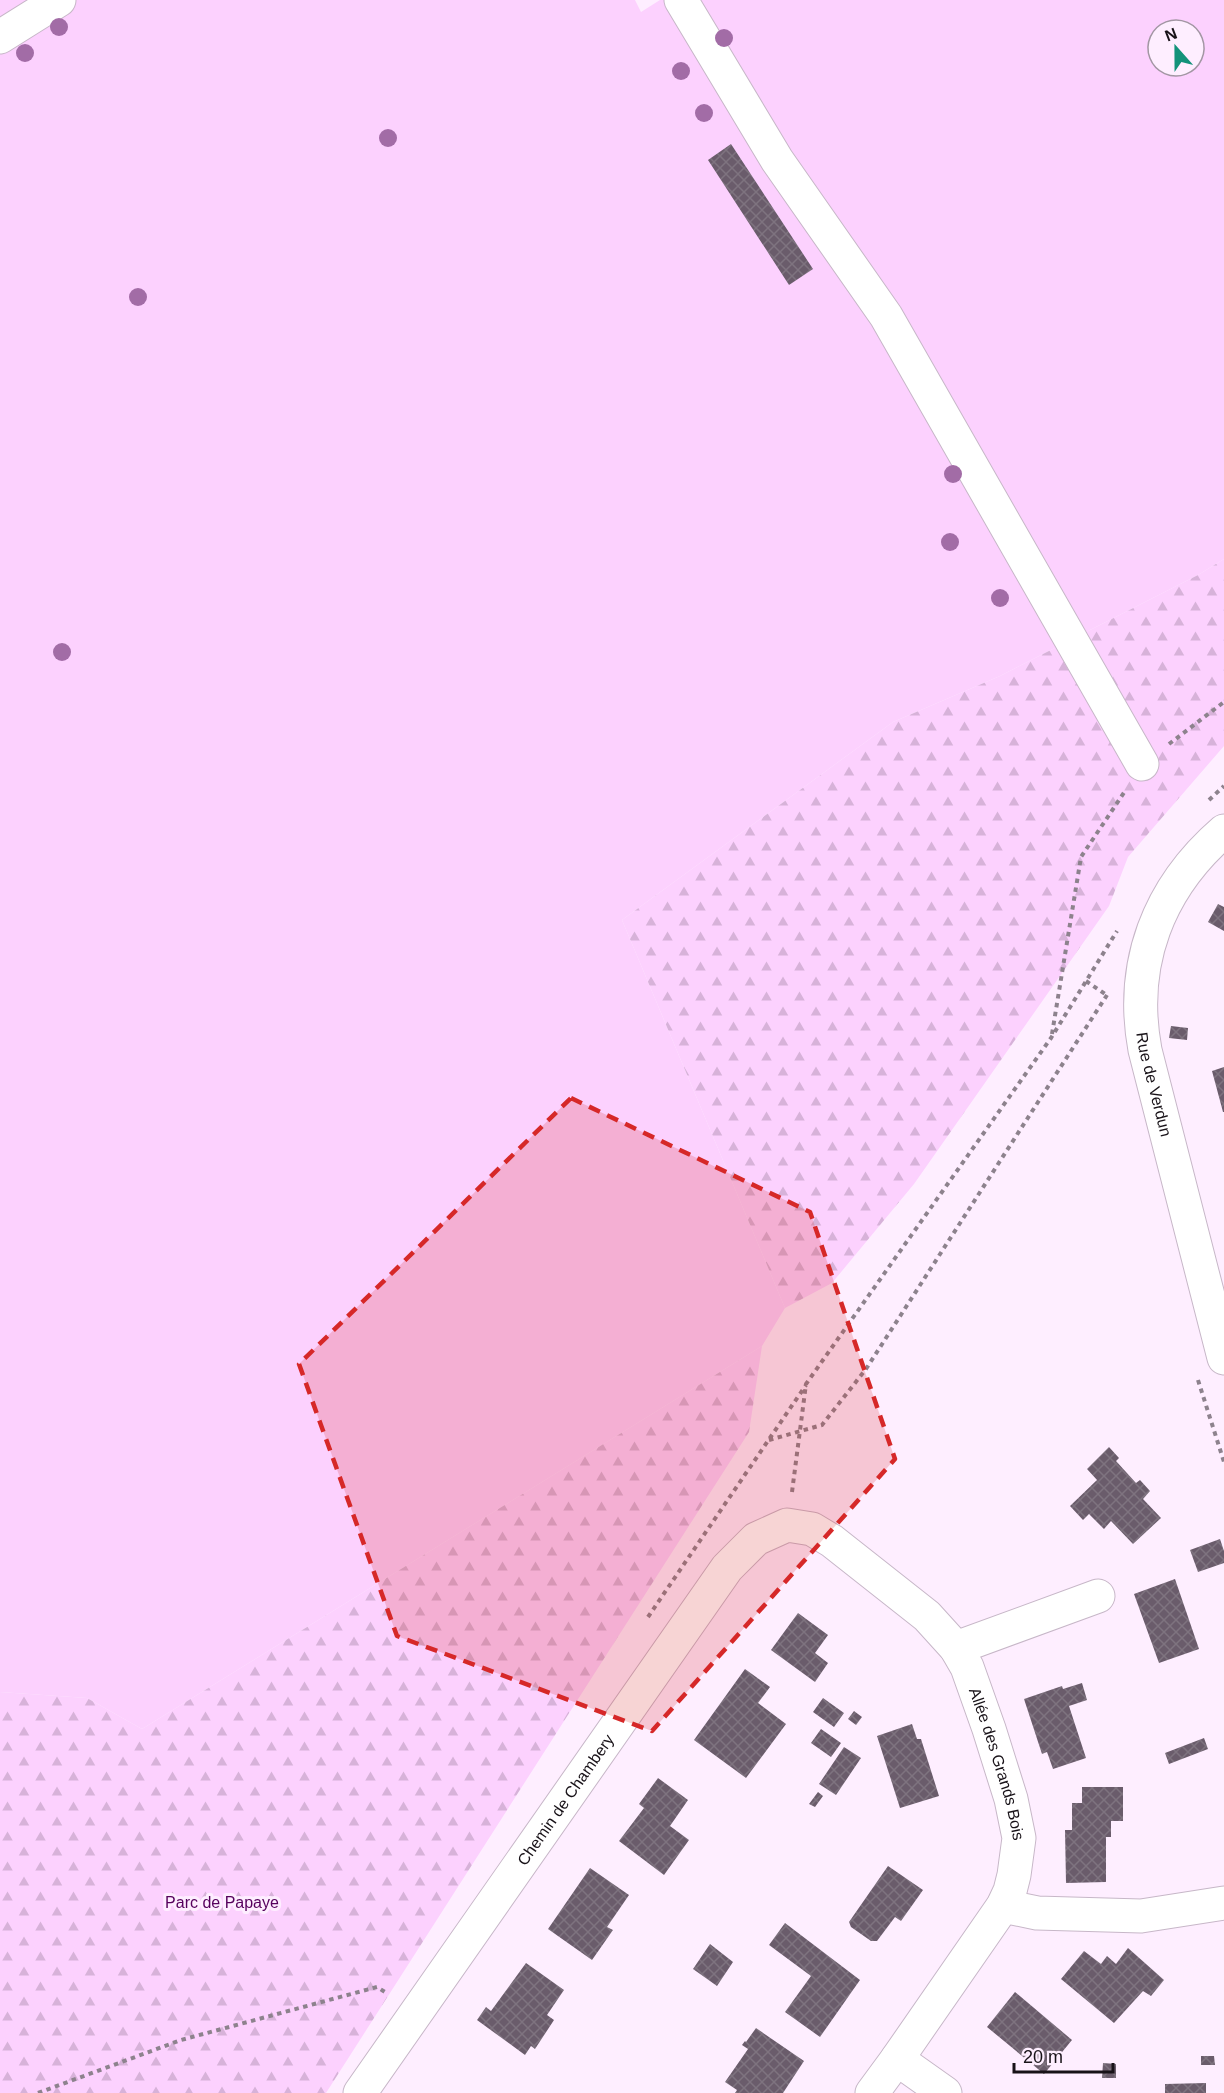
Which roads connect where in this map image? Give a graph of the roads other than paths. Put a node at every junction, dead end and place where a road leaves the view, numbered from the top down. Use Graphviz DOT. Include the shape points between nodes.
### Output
graph roads {
  1 [pos="59,0"];
  2 [pos="681,0"];
  3 [pos="0,37"];
  4 [pos="1142,764"];
  5 [pos="1224,831"];
  6 [pos="1224,1358"];
  7 [pos="787,1525"];
  8 [pos="1098,1596"];
  9 [pos="957,1648"];
  10 [pos="1224,1903"];
  11 [pos="1003,1906"];
  12 [pos="897,2059"];
  13 [pos="360,2093"];
  14 [pos="872,2093"];
  15 [pos="945,2093"];
  1 -- 3 [label="street"];
  2 -- 4 [label="street" via="777,160 886,316"];
  5 -- 6 [label="street, Rue de Verdun" via="1189,865 1165,902 1148,943 1140,996 1140,1023 1151,1073"];
  7 -- 9 [label="street, Allée des Grands Bois" via="812,1529 832,1541 927,1616"];
  7 -- 13 [label="street, Chemin de Chambery" via="756,1539 727,1568"];
  8 -- 9 [label="street"];
  9 -- 11 [label="street, Allée des Grands Bois" via="989,1729 1019,1838 1014,1875"];
  10 -- 11 [label="street" via="1141,1916 1037,1913"];
  11 -- 12 [label="street, Allée des Grands Bois"];
  12 -- 14 [label="street, Allée des Grands Bois"];
  12 -- 15 [label="street"];
}
